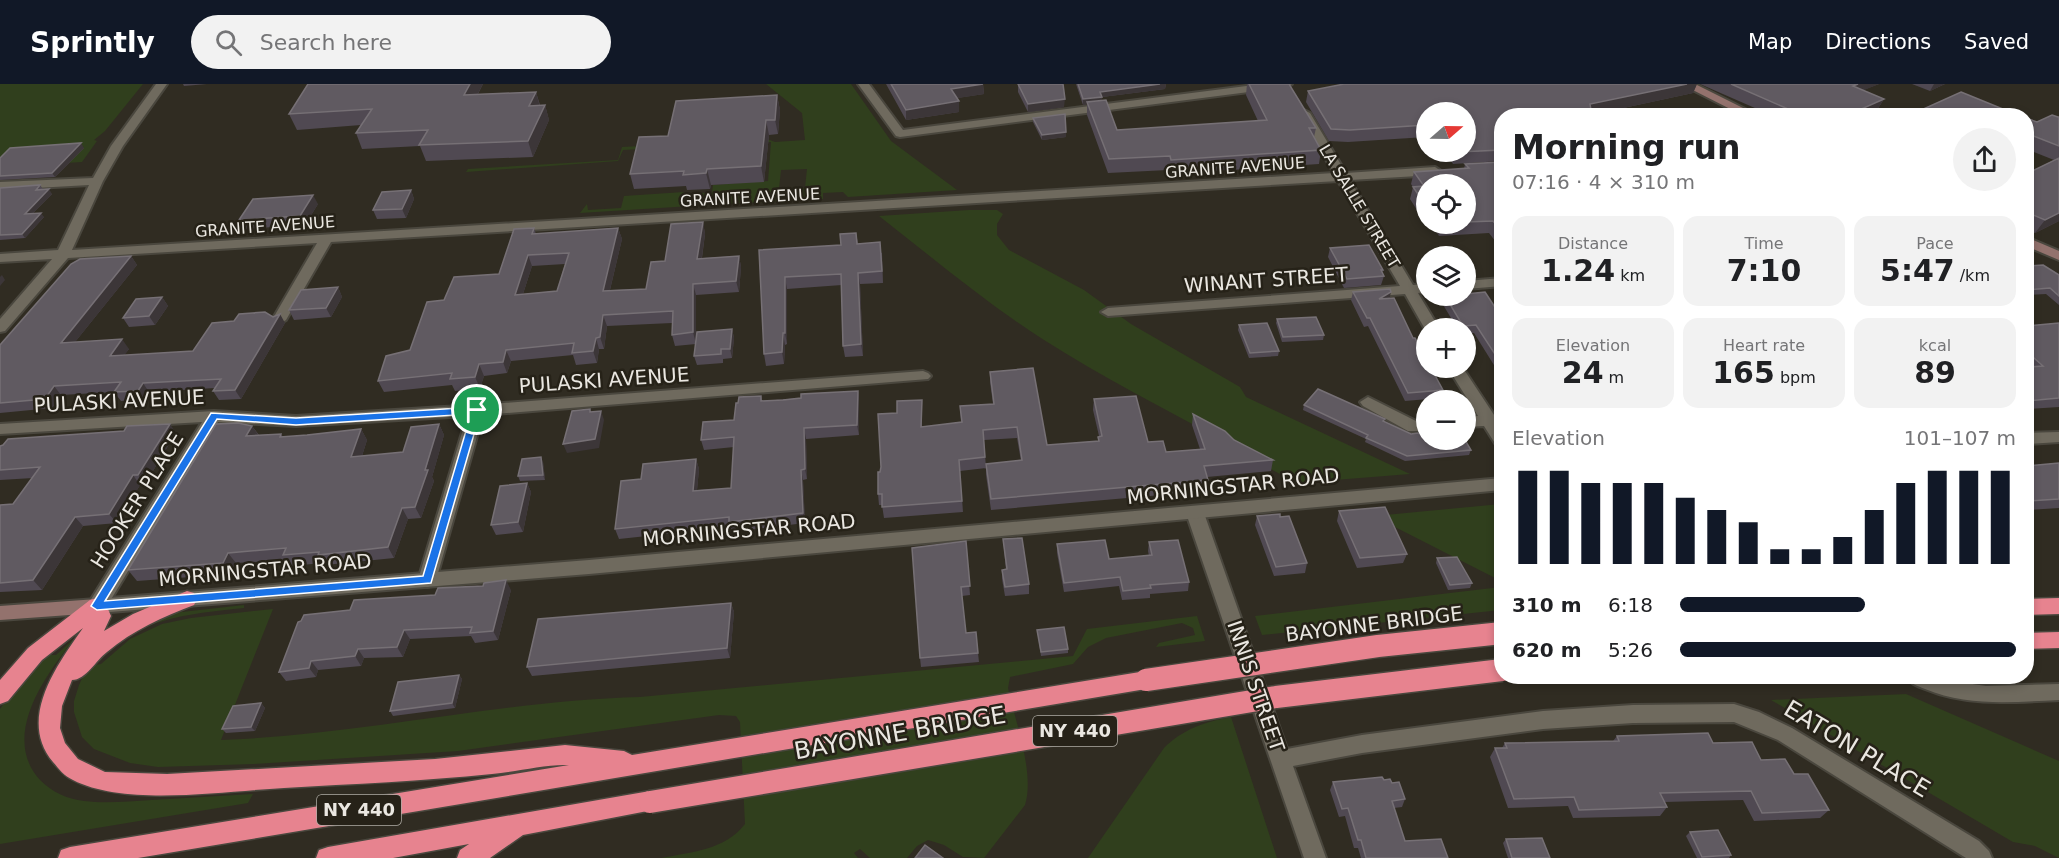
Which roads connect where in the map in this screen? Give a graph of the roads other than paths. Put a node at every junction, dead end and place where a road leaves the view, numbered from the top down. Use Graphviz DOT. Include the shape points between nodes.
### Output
graph roads {
  1 [pos="162,84"];
  2 [pos="863,84"];
  3 [pos="1287,84"];
  4 [pos="1686,84"];
  5 [pos="1737,108"];
  6 [pos="1446,170"];
  7 [pos="1342,177"];
  8 [pos="97,181"];
  9 [pos="0,186"];
  10 [pos="326,239"];
  11 [pos="2034,245"];
  12 [pos="63,255"];
  13 [pos="2059,256"];
  14 [pos="0,258"];
  15 [pos="1494,283"];
  16 [pos="1476,284"];
  17 [pos="1409,289"];
  18 [pos="1416,289"];
  19 [pos="1108,312"];
  20 [pos="1426,318"];
  21 [pos="279,320"];
  22 [pos="0,328"];
  23 [pos="923,376"];
  24 [pos="1462,378"];
  25 [pos="1368,402"];
  26 [pos="477,410"];
  27 [pos="214,416"];
  28 [pos="1487,420"];
  29 [pos="1476,421"];
  30 [pos="1416,427"];
  31 [pos="0,429"];
  32 [pos="1494,430"];
  33 [pos="2059,437"];
  34 [pos="2034,439"];
  35 [pos="1494,485"];
  36 [pos="1196,513"];
  37 [pos="427,580"];
  38 [pos="187,599"];
  39 [pos="97,606"];
  40 [pos="2059,606"];
  41 [pos="2034,607"];
  42 [pos="0,613"];
  43 [pos="1494,634"];
  44 [pos="2059,640"];
  45 [pos="2034,641"];
  46 [pos="1494,670"];
  47 [pos="1932,684"];
  48 [pos="2059,692"];
  49 [pos="0,695"];
  50 [pos="51,706"];
  51 [pos="1282,759"];
  52 [pos="649,764"];
  53 [pos="523,824"];
  54 [pos="1976,853"];
  55 [pos="70,858"];
  56 [pos="328,858"];
  57 [pos="469,858"];
  58 [pos="1315,858"];
  1 -- 8 [label="street"];
  2 -- 3 [label="street" via="900,134"];
  3 -- 7 [label="street, LA SALLE STREET"];
  4 -- 5 [label="main road"];
  6 -- 7 [label="street, GRANITE AVENUE"];
  7 -- 10 [label="street, GRANITE AVENUE"];
  7 -- 17 [label="street, LA SALLE STREET"];
  8 -- 9 [label="street"];
  8 -- 12 [label="street"];
  10 -- 12 [label="street, GRANITE AVENUE"];
  10 -- 21 [label="street"];
  11 -- 13 [label="main road"];
  12 -- 14 [label="street, GRANITE AVENUE"];
  12 -- 22 [label="street"];
  15 -- 16 [label="street"];
  17 -- 18 [label="street, WINANT STREET"];
  17 -- 19 [label="street, WINANT STREET"];
  17 -- 20 [label="street, LA SALLE STREET"];
  23 -- 26 [label="street, PULASKI AVENUE"];
  24 -- 28 [label="street"];
  25 -- 30 [label="street"];
  26 -- 27 [label="street, PULASKI AVENUE" via="296,421"];
  26 -- 37 [label="street"];
  27 -- 31 [label="street, PULASKI AVENUE"];
  27 -- 39 [label="street, HOOKER PLACE"];
  28 -- 29 [label="street"];
  28 -- 32 [label="street"];
  33 -- 34 [label="street"];
  35 -- 36 [label="street, MORNINGSTAR ROAD"];
  36 -- 37 [label="street, MORNINGSTAR ROAD"];
  36 -- 51 [label="street, INNIS STREET"];
  37 -- 38 [label="street, MORNINGSTAR ROAD"];
  38 -- 39 [label="street, MORNINGSTAR ROAD"];
  38 -- 50 [label="highway" via="146,615 111,636 85,660"];
  39 -- 42 [label="main road, MORNINGSTAR ROAD"];
  39 -- 49 [label="highway" via="35,654"];
  39 -- 50 [label="highway" via="99,622 70,661"];
  40 -- 41 [label="highway"];
  43 -- 52 [label="highway, BAYONNE BRIDGE / NY 440, bridge" via="1190,673"];
  44 -- 45 [label="highway"];
  46 -- 53 [label="highway, BAYONNE BRIDGE / NY 440, bridge" via="1276,697"];
  47 -- 48 [label="street" via="1974,695"];
  50 -- 52 [label="highway" via="50,739 61,757 81,772 119,784 435,769 565,755"];
  51 -- 54 [label="street, EATON PLACE" via="1362,744 1543,720 1734,713 1785,734"];
  51 -- 58 [label="street, INNIS STREET"];
  52 -- 55 [label="highway, NY 440"];
  53 -- 56 [label="highway, NY 440"];
  53 -- 57 [label="highway"];
}
